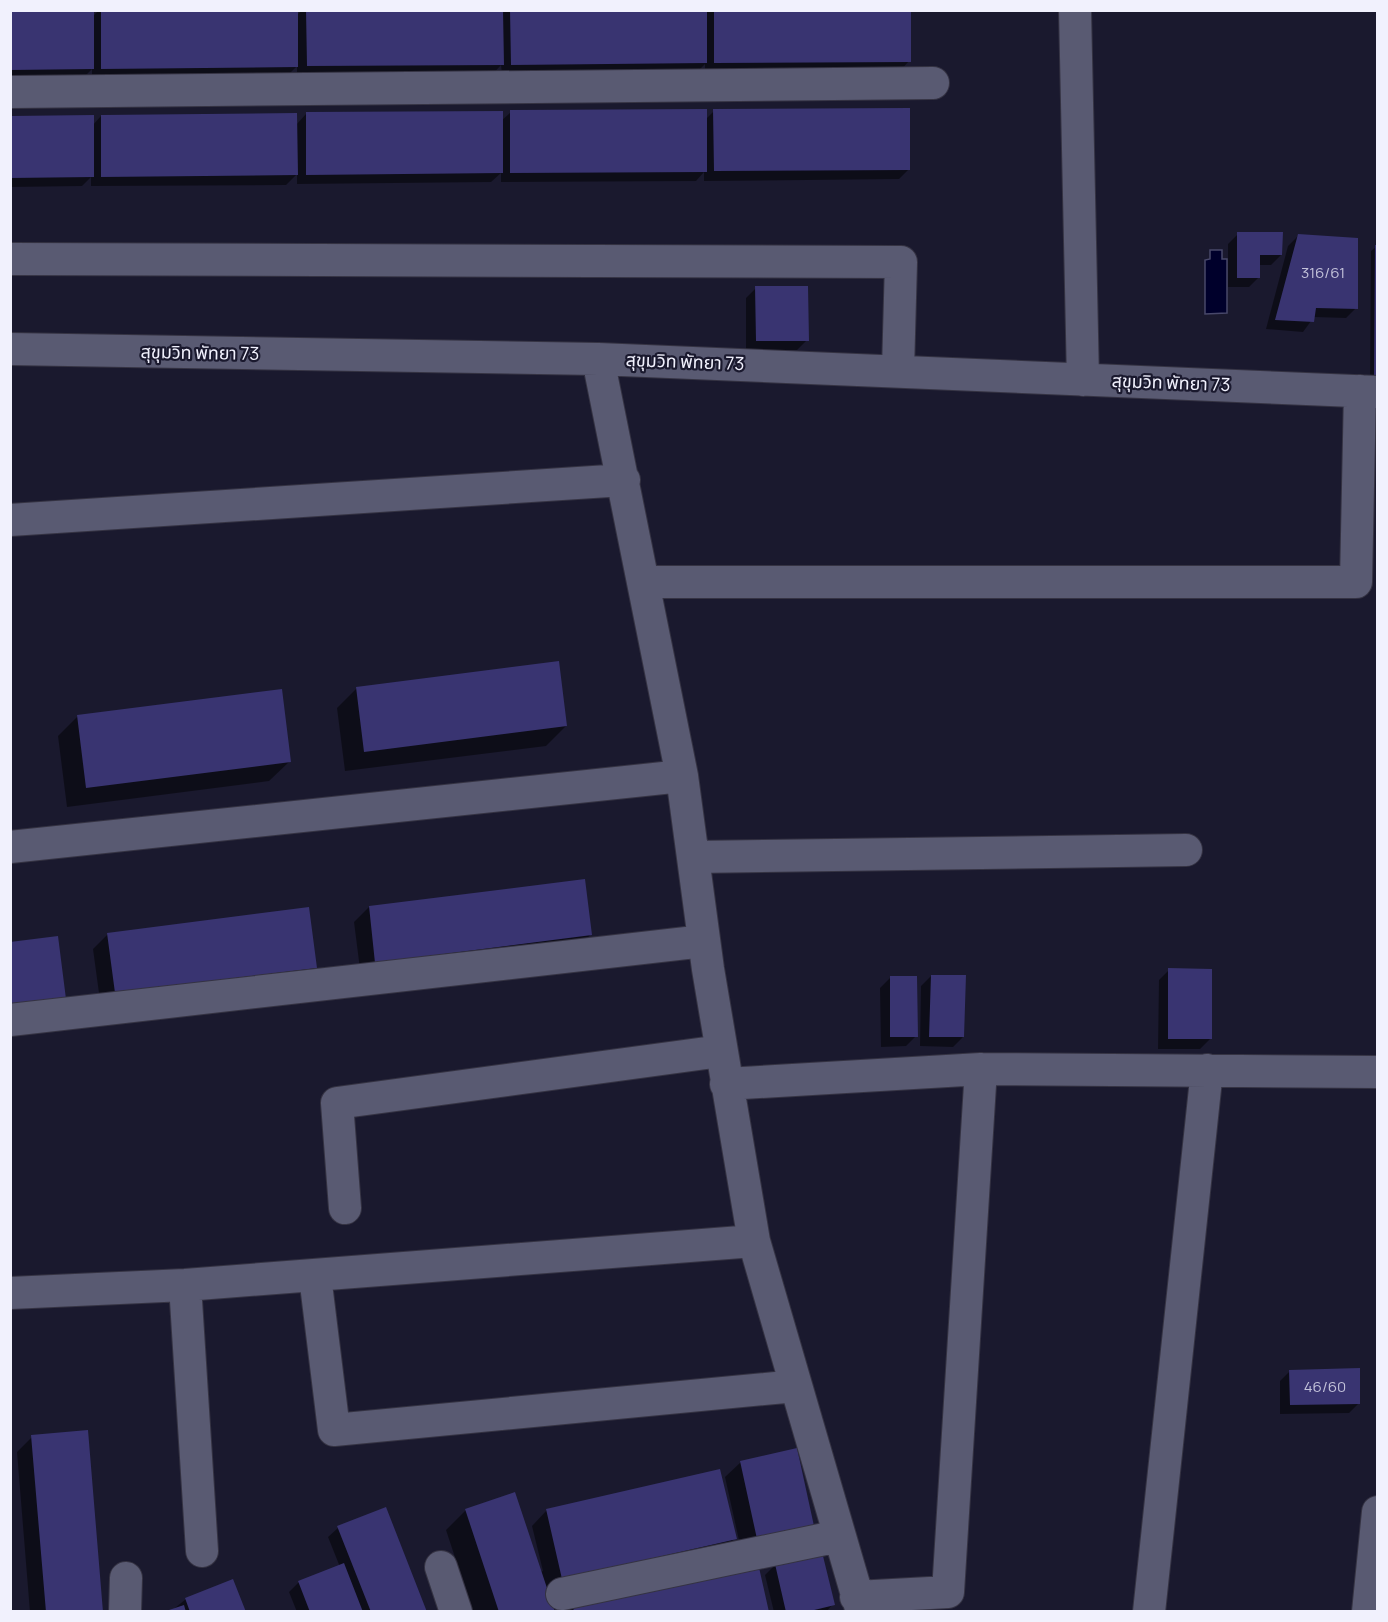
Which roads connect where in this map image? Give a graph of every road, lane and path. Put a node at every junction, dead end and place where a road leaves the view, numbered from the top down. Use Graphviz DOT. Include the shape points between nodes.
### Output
graph roads {
  1 [pos="1074,10"];
  2 [pos="933,83"];
  3 [pos="10,92"];
  4 [pos="10,259"];
  5 [pos="10,350"];
  6 [pos="598,359"];
  7 [pos="898,370"];
  8 [pos="1083,380"];
  9 [pos="1369,391"];
  10 [pos="624,480"];
  11 [pos="10,520"];
  12 [pos="645,582"];
  13 [pos="682,776"];
  14 [pos="10,847"];
  15 [pos="1186,850"];
  16 [pos="693,857"];
  17 [pos="704,941"];
  18 [pos="10,1020"];
  19 [pos="721,1051"];
  20 [pos="981,1069"];
  21 [pos="1207,1070"];
  22 [pos="1377,1072"];
  23 [pos="726,1084"];
  24 [pos="345,1208"];
  25 [pos="754,1241"];
  26 [pos="315,1276"];
  27 [pos="185,1286"];
  28 [pos="10,1293"];
  29 [pos="796,1386"];
  30 [pos="1377,1512"];
  31 [pos="839,1536"];
  32 [pos="202,1551"];
  33 [pos="441,1567"];
  34 [pos="126,1578"];
  35 [pos="562,1594"];
  36 [pos="859,1604"];
  37 [pos="125,1611"];
  38 [pos="456,1611"];
  39 [pos="1149,1611"];
  40 [pos="1368,1611"];
  1 -- 8 [label="street"];
  2 -- 3 [label="street"];
  4 -- 7 [label="street" via="901,262"];
  5 -- 6 [label="street, สุขุมวิท พัทยา 73"];
  6 -- 7 [label="street, สุขุมวิท พัทยา 73"];
  6 -- 10 [label="street"];
  7 -- 8 [label="street, สุขุมวิท พัทยา 73"];
  8 -- 9 [label="street, สุขุมวิท พัทยา 73"];
  9 -- 12 [label="street" via="1356,582"];
  10 -- 11 [label="street"];
  10 -- 12 [label="street"];
  12 -- 13 [label="street"];
  13 -- 14 [label="street"];
  13 -- 16 [label="street"];
  15 -- 16 [label="street"];
  16 -- 17 [label="street"];
  17 -- 18 [label="street"];
  17 -- 19 [label="street"];
  19 -- 23 [label="street"];
  19 -- 24 [label="street" via="337,1103"];
  20 -- 21 [label="street"];
  20 -- 23 [label="street"];
  20 -- 36 [label="street" via="948,1592"];
  21 -- 22 [label="street"];
  21 -- 39 [label="street"];
  23 -- 25 [label="street"];
  25 -- 26 [label="street"];
  25 -- 29 [label="street"];
  26 -- 27 [label="street"];
  26 -- 29 [label="street" via="334,1430"];
  27 -- 28 [label="street"];
  27 -- 32 [label="street"];
  29 -- 31 [label="street"];
  30 -- 40 [label="street"];
  31 -- 35 [label="street"];
  31 -- 36 [label="street"];
  33 -- 38 [label="street"];
  34 -- 37 [label="street"];
}
